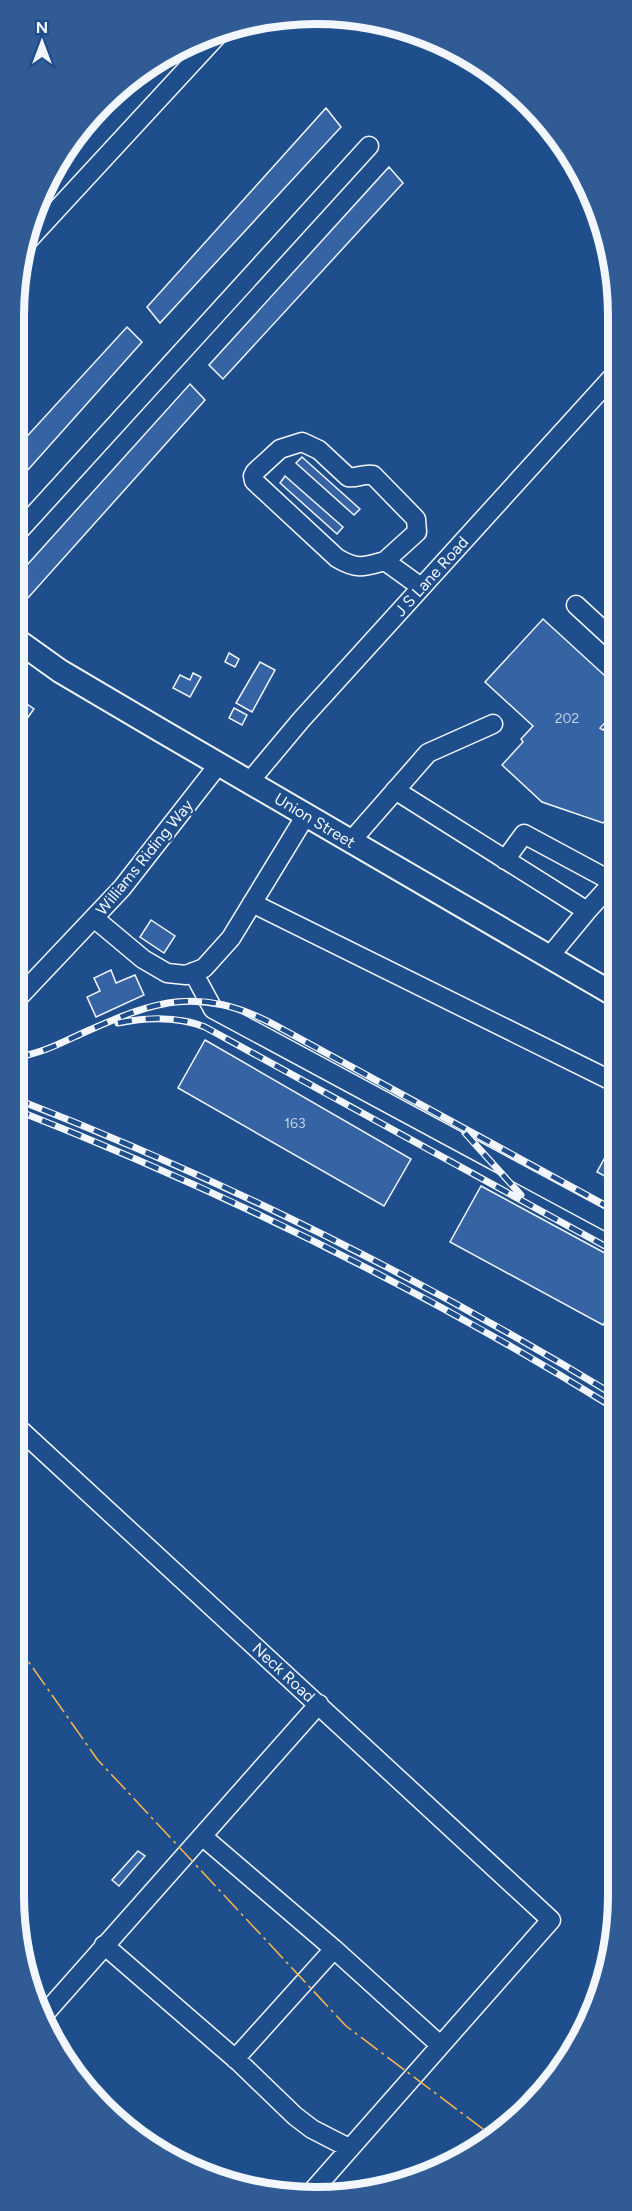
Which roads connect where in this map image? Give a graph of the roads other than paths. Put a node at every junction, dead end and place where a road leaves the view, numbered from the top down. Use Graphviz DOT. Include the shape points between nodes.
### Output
graph roads {
  1 [pos="205,46"];
  2 [pos="369,146"];
  3 [pos="36,231"];
  4 [pos="608,382"];
  5 [pos="24,525"];
  6 [pos="385,561"];
  7 [pos="421,588"];
  8 [pos="576,605"];
  9 [pos="608,635"];
  10 [pos="24,645"];
  11 [pos="493,724"];
  12 [pos="219,764"];
  13 [pos="250,781"];
  14 [pos="395,790"];
  15 [pos="306,814"];
  16 [pos="351,841"];
  17 [pos="505,860"];
  18 [pos="608,878"];
  19 [pos="608,888"];
  20 [pos="252,903"];
  21 [pos="587,911"];
  22 [pos="94,918"];
  23 [pos="549,957"];
  24 [pos="193,972"];
  25 [pos="608,991"];
  26 [pos="24,992"];
  27 [pos="608,1079"];
  28 [pos="608,1222"];
  29 [pos="24,1433"];
  30 [pos="319,1704"];
  31 [pos="202,1836"];
  32 [pos="104,1945"];
  33 [pos="334,1949"];
  34 [pos="48,2010"];
  35 [pos="440,2045"];
  36 [pos="236,2059"];
  37 [pos="349,2148"];
  38 [pos="316,2187"];
  1 -- 3 [label="street"];
  2 -- 5 [label="street"];
  4 -- 7 [label="street, J S Lane Road"];
  6 -- 6 [label="street" via="360,567 337,558 254,481 255,472 271,454 302,442 319,450 348,477 373,475 418,525 417,532"];
  6 -- 7 [label="street"];
  7 -- 13 [label="street, J S Lane Road"];
  8 -- 9 [label="street"];
  10 -- 12 [label="main road, Union Street" via="60,671"];
  11 -- 14 [label="street" via="428,753"];
  12 -- 13 [label="main road, Union Street"];
  12 -- 22 [label="street, Williams Riding Way"];
  13 -- 15 [label="main road, Union Street"];
  14 -- 16 [label="street"];
  14 -- 17 [label="street"];
  15 -- 16 [label="main road, Union Street"];
  15 -- 20 [label="street"];
  16 -- 23 [label="main road, Union Street"];
  17 -- 18 [label="street" via="524,834"];
  17 -- 21 [label="street"];
  19 -- 21 [label="street"];
  20 -- 24 [label="street" via="231,938 204,968"];
  20 -- 27 [label="street"];
  21 -- 23 [label="street"];
  22 -- 24 [label="street" via="143,959 167,973"];
  22 -- 26 [label="street, Williams Riding Way"];
  23 -- 25 [label="main road, Union Street"];
  24 -- 28 [label="street" via="213,1010"];
  29 -- 30 [label="street, Neck Road"];
  30 -- 31 [label="street"];
  30 -- 35 [label="street, Neck Road" via="551,1920"];
  31 -- 32 [label="street"];
  31 -- 33 [label="street"];
  32 -- 34 [label="street"];
  32 -- 36 [label="street"];
  33 -- 35 [label="street"];
  33 -- 36 [label="street"];
  35 -- 37 [label="street"];
  36 -- 37 [label="street" via="295,2116"];
  37 -- 38 [label="street"];
}
